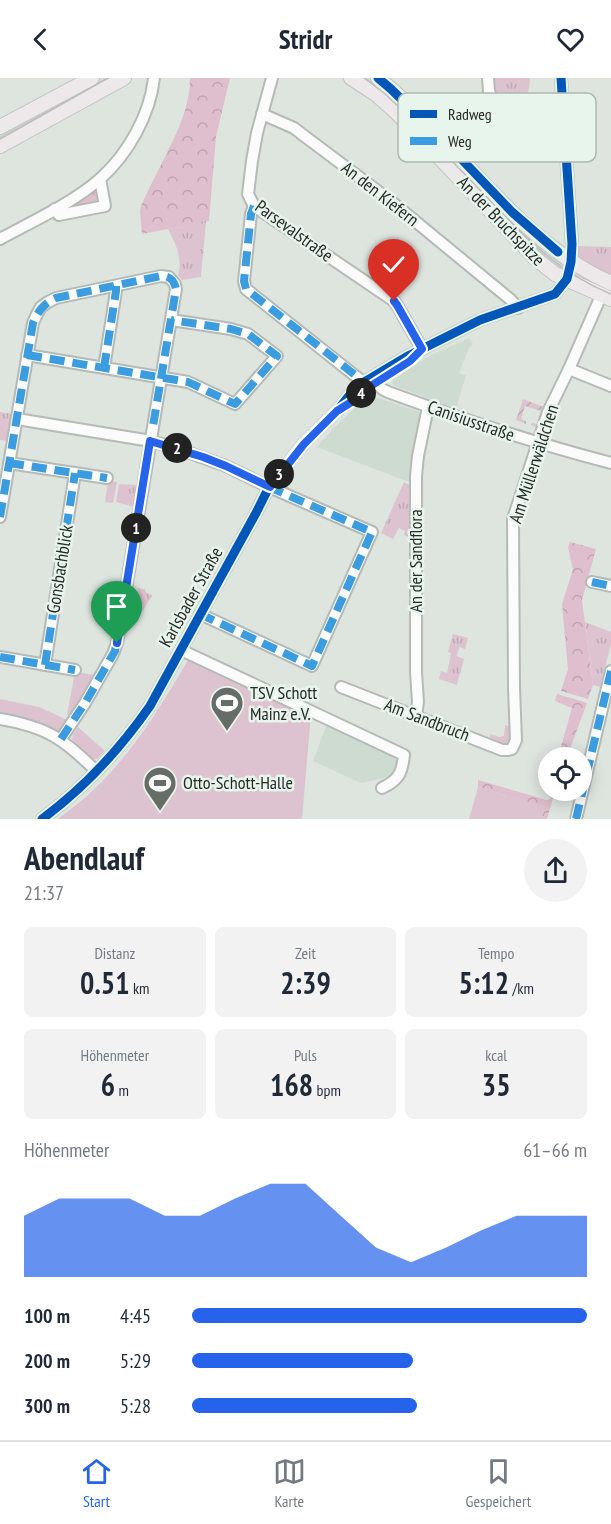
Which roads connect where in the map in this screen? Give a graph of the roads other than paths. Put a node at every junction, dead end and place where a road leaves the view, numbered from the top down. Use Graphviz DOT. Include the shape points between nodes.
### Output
graph roads {
  1 [pos="92,78"];
  2 [pos="124,78"];
  3 [pos="154,78"];
  4 [pos="272,78"];
  5 [pos="351,78"];
  6 [pos="378,78"];
  7 [pos="488,78"];
  8 [pos="561,78"];
  9 [pos="490,93"];
  10 [pos="562,93"];
  11 [pos="398,96"];
  12 [pos="262,114"];
  13 [pos="398,114"];
  14 [pos="0,128"];
  15 [pos="2,144"];
  16 [pos="444,162"];
  17 [pos="464,162"];
  18 [pos="567,162"];
  19 [pos="100,179"];
  20 [pos="254,206"];
  21 [pos="56,209"];
  22 [pos="0,239"];
  23 [pos="569,270"];
  24 [pos="611,283"];
  25 [pos="116,286"];
  26 [pos="606,298"];
  27 [pos="518,308"];
  28 [pos="171,320"];
  29 [pos="422,349"];
  30 [pos="27,355"];
  31 [pos="104,368"];
  32 [pos="570,369"];
  33 [pos="162,378"];
  34 [pos="371,382"];
  35 [pos="611,386"];
  36 [pos="428,407"];
  37 [pos="17,418"];
  38 [pos="150,441"];
  39 [pos="537,443"];
  40 [pos="9,463"];
  41 [pos="611,463"];
  42 [pos="75,473"];
  43 [pos="107,478"];
  44 [pos="270,487"];
  45 [pos="0,517"];
  46 [pos="592,582"];
  47 [pos="611,586"];
  48 [pos="200,614"];
  49 [pos="181,650"];
  50 [pos="0,657"];
  51 [pos="45,665"];
  52 [pos="75,670"];
  53 [pos="611,670"];
  54 [pos="341,687"];
  55 [pos="416,716"];
  56 [pos="0,718"];
  57 [pos="61,739"];
  58 [pos="512,749"];
  59 [pos="96,771"];
  60 [pos="382,788"];
  61 [pos="42,819"];
  62 [pos="576,819"];
  1 -- 14 [label="main road"];
  2 -- 15 [label="main road"];
  3 -- 19 [label="street" via="148,106 131,142"];
  4 -- 12 [label="street, Parsevalstraße"];
  5 -- 13 [label="main road, An der Bruchspitze"];
  6 -- 11 [label="main road, An der Bruchspitze"];
  7 -- 9 [label="street"];
  8 -- 10 [label="street"];
  12 -- 20 [label="street, Parsevalstraße" via="248,194"];
  12 -- 27 [label="street, An den Kiefern" via="294,128 387,198"];
  16 -- 23 [label="main road, An der Bruchspitze" via="535,258 555,274"];
  17 -- 23 [label="main road, An der Bruchspitze" via="558,252"];
  18 -- 23 [label="street" via="572,244"];
  19 -- 21 [label="street"];
  19 -- 21 [label="street" via="105,206 59,215"];
  20 -- 29 [label="street, Parsevalstraße" via="394,301"];
  20 -- 34 [label="street, Canisiusstraße" via="246,289"];
  21 -- 22 [label="street"];
  23 -- 24 [label="main road"];
  23 -- 26 [label="main road"];
  23 -- 27 [label="street, Karlsbader Straße" via="555,294"];
  25 -- 28 [label="street" via="169,277 176,289"];
  25 -- 30 [label="street" via="48,302 33,323"];
  25 -- 31 [label="street"];
  26 -- 32 [label="street, Am Müllerwäldchen"];
  27 -- 29 [label="street, Karlsbader Straße" via="480,320"];
  28 -- 33 [label="street"];
  28 -- 33 [label="street" via="248,334 277,356 235,404 188,382"];
  29 -- 34 [label="street, Karlsbader Straße"];
  30 -- 31 [label="street"];
  30 -- 37 [label="street"];
  31 -- 33 [label="street"];
  32 -- 35 [label="street"];
  32 -- 39 [label="street, Am Müllerwäldchen"];
  33 -- 38 [label="street"];
  34 -- 36 [label="street, Canisiusstraße"];
  34 -- 44 [label="street, Karlsbader Straße" via="348,397"];
  36 -- 39 [label="street, Canisiusstraße"];
  36 -- 55 [label="street, An der Sandflora" via="416,476"];
  37 -- 38 [label="street"];
  37 -- 40 [label="street"];
  38 -- 44 [label="street" via="203,457"];
  38 -- 57 [label="street" via="115,651"];
  39 -- 41 [label="street, Canisiusstraße"];
  39 -- 58 [label="street, Am Müllerwäldchen" via="513,519 516,740"];
  40 -- 42 [label="street"];
  40 -- 45 [label="street"];
  42 -- 43 [label="street"];
  42 -- 51 [label="street, Gonsbachblick"];
  44 -- 48 [label="street, Karlsbader Straße"];
  44 -- 48 [label="street" via="372,532 312,666"];
  46 -- 47 [label="street"];
  48 -- 49 [label="street, Karlsbader Straße"];
  49 -- 59 [label="street, Karlsbader Straße" via="150,706"];
  49 -- 60 [label="street, Karlsbader Straße" via="404,755 402,770"];
  50 -- 51 [label="street"];
  51 -- 52 [label="street"];
  53 -- 62 [label="street"];
  54 -- 55 [label="street, Am Sandbruch"];
  55 -- 58 [label="street, Am Sandbruch" via="502,750"];
  56 -- 57 [label="street" via="42,729"];
  57 -- 59 [label="street"];
  59 -- 61 [label="street, Karlsbader Straße"];
}
